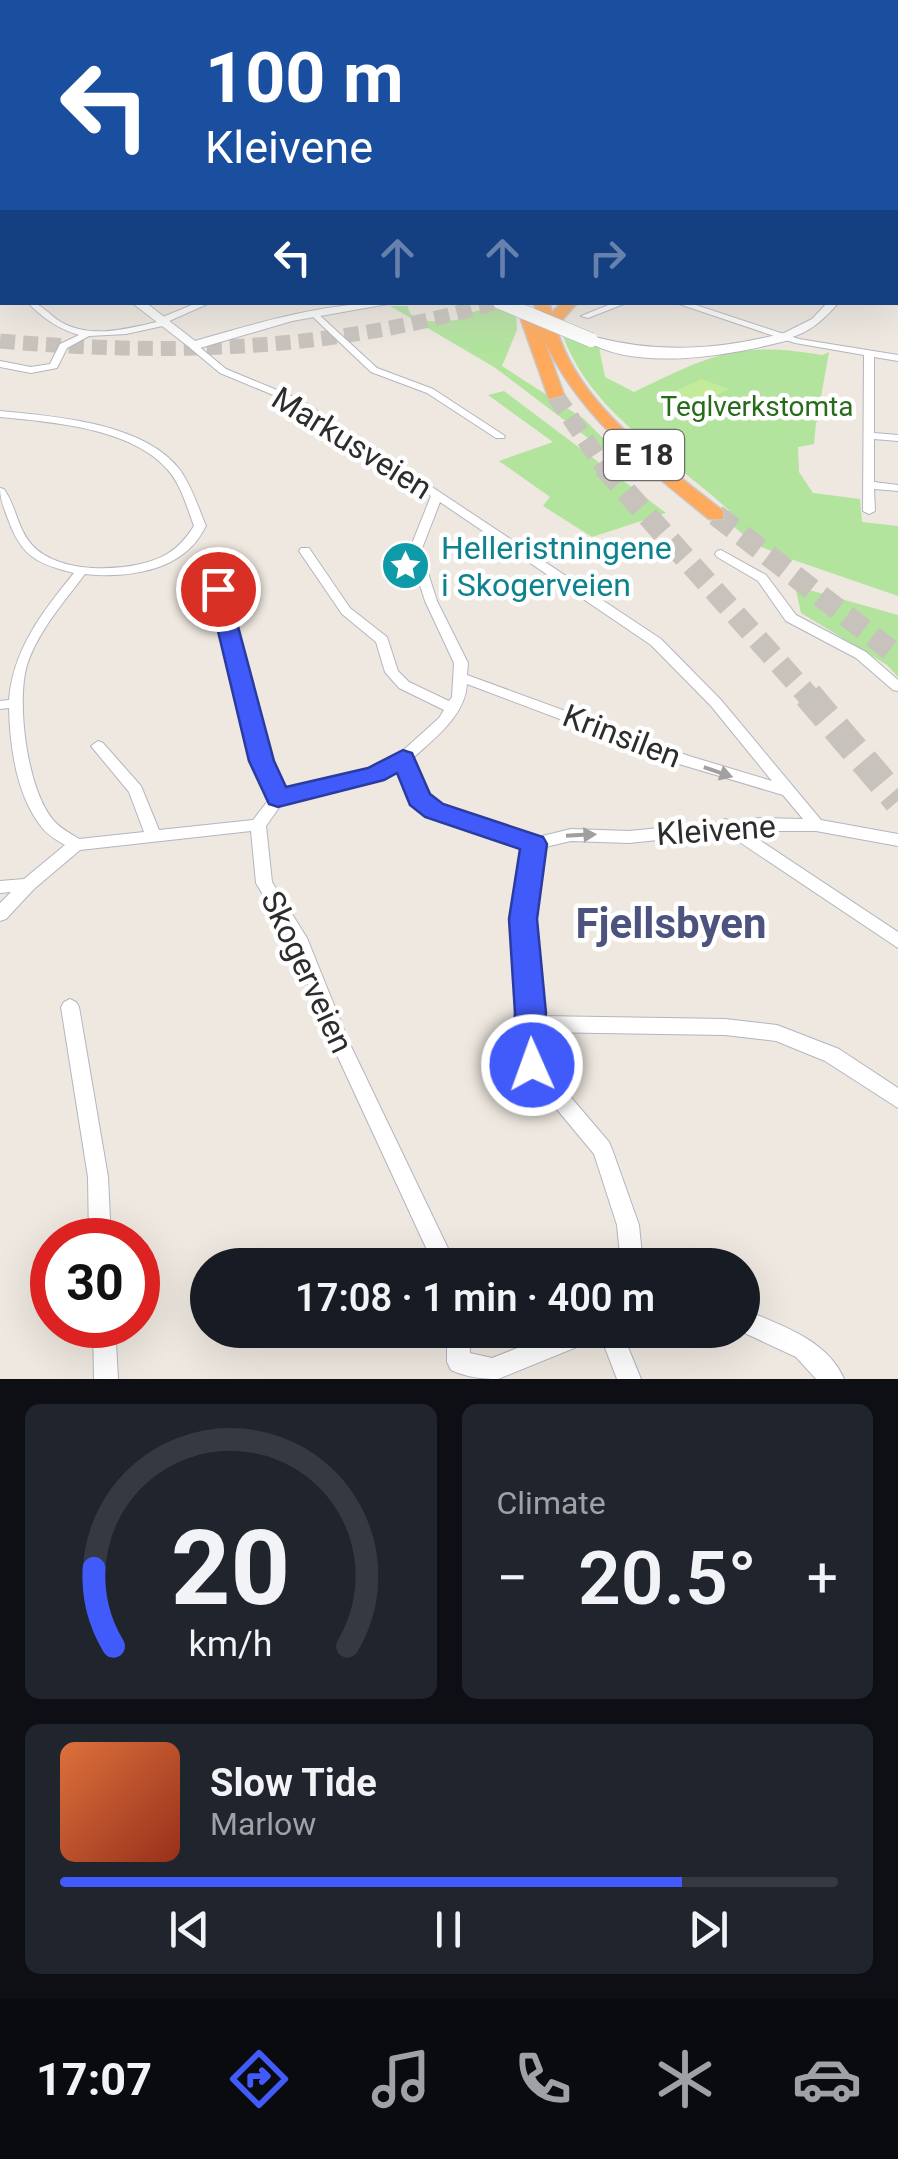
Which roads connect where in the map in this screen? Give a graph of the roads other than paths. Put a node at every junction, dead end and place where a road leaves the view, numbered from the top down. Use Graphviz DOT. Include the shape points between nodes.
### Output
graph roads {
  1 [pos="34,305"];
  2 [pos="141,305"];
  3 [pos="201,305"];
  4 [pos="385,305"];
  5 [pos="507,305"];
  6 [pos="527,305"];
  7 [pos="542,305"];
  8 [pos="568,305"];
  9 [pos="616,305"];
  10 [pos="686,305"];
  11 [pos="831,305"];
  12 [pos="315,314"];
  13 [pos="585,316"];
  14 [pos="162,322"];
  15 [pos="546,326"];
  16 [pos="90,334"];
  17 [pos="784,336"];
  18 [pos="193,346"];
  19 [pos="869,354"];
  20 [pos="898,358"];
  21 [pos="0,364"];
  22 [pos="555,395"];
  23 [pos="0,414"];
  24 [pos="500,436"];
  25 [pos="871,436"];
  26 [pos="898,438"];
  27 [pos="870,485"];
  28 [pos="898,488"];
  29 [pos="0,492"];
  30 [pos="437,495"];
  31 [pos="870,512"];
  32 [pos="716,515"];
  33 [pos="304,551"];
  34 [pos="721,554"];
  35 [pos="80,573"];
  36 [pos="218,589"];
  37 [pos="463,678"];
  38 [pos="898,687"];
  39 [pos="8,704"];
  40 [pos="452,708"];
  41 [pos="98,746"];
  42 [pos="403,758"];
  43 [pos="784,790"];
  44 [pos="278,798"];
  45 [pos="258,825"];
  46 [pos="725,825"];
  47 [pos="816,825"];
  48 [pos="153,836"];
  49 [pos="898,840"];
  50 [pos="534,844"];
  51 [pos="76,845"];
  52 [pos="28,885"];
  53 [pos="0,886"];
  54 [pos="0,914"];
  55 [pos="898,941"];
  56 [pos="70,1007"];
  57 [pos="529,1024"];
  58 [pos="898,1099"];
  59 [pos="99,1218"];
  60 [pos="437,1248"];
  61 [pos="630,1248"];
  62 [pos="760,1328"];
  63 [pos="105,1348"];
  64 [pos="458,1348"];
  65 [pos="546,1348"];
  66 [pos="617,1348"];
  67 [pos="106,1379"];
  68 [pos="629,1379"];
  69 [pos="832,1379"];
  1 -- 16 [label="street" via="53,325"];
  2 -- 14 [label="main road"];
  3 -- 14 [label="street"];
  4 -- 12 [label="main road"];
  5 -- 17 [label="main road, bridge" via="616,348 662,353"];
  6 -- 22 [label="highway"];
  7 -- 15 [label="highway, E 18"];
  8 -- 15 [label="highway"];
  9 -- 13 [label="street"];
  10 -- 17 [label="street"];
  11 -- 17 [label="street" via="816,321"];
  12 -- 18 [label="main road"];
  12 -- 24 [label="street" via="374,370 430,391"];
  14 -- 16 [label="street"];
  14 -- 18 [label="main road"];
  15 -- 32 [label="highway, E 18" via="596,406"];
  16 -- 21 [label="street" via="63,346 54,366"];
  17 -- 19 [label="street"];
  18 -- 30 [label="street, Markusveien" via="223,371 298,402"];
  19 -- 20 [label="street"];
  19 -- 25 [label="street"];
  23 -- 35 [label="street" via="112,435 148,449 179,476 200,526 194,542 149,564"];
  25 -- 26 [label="street"];
  25 -- 27 [label="street"];
  27 -- 28 [label="street"];
  27 -- 31 [label="street"];
  29 -- 35 [label="street" via="30,550"];
  30 -- 37 [label="street" via="416,558"];
  30 -- 43 [label="street, Markusveien" via="656,642"];
  33 -- 40 [label="street" via="346,610 382,640 392,672 404,685"];
  34 -- 38 [label="street" via="762,578 791,618 861,655"];
  35 -- 39 [label="street" via="19,668"];
  36 -- 44 [label="street" via="262,761"];
  37 -- 40 [label="street"];
  37 -- 43 [label="street, Krinsilen, one-way" via="733,778"];
  39 -- 51 [label="street" via="34,800 46,823"];
  40 -- 42 [label="street"];
  41 -- 48 [label="street" via="136,790"];
  42 -- 44 [label="street" via="376,774"];
  42 -- 50 [label="street, Kleivene" via="419,799 434,810"];
  43 -- 47 [label="street, Markusveien"];
  44 -- 45 [label="street"];
  45 -- 48 [label="street"];
  45 -- 60 [label="street, Skogerveien" via="264,883 298,938"];
  46 -- 47 [label="street, Kleivene"];
  50 -- 46 [label="street, Kleivene, one-way" via="571,835 629,837"];
  46 -- 55 [label="street"];
  47 -- 49 [label="street, Kleivene"];
  48 -- 51 [label="street"];
  50 -- 57 [label="street" via="523,919"];
  51 -- 52 [label="street"];
  52 -- 53 [label="street"];
  52 -- 54 [label="street"];
  56 -- 59 [label="street"];
  57 -- 58 [label="street" via="777,1032 832,1055"];
  57 -- 61 [label="street" via="532,1065 602,1150"];
  62 -- 69 [label="street" via="804,1349"];
  63 -- 67 [label="street"];
  64 -- 65 [label="street" via="458,1362 492,1370"];
  66 -- 68 [label="street"];
}
